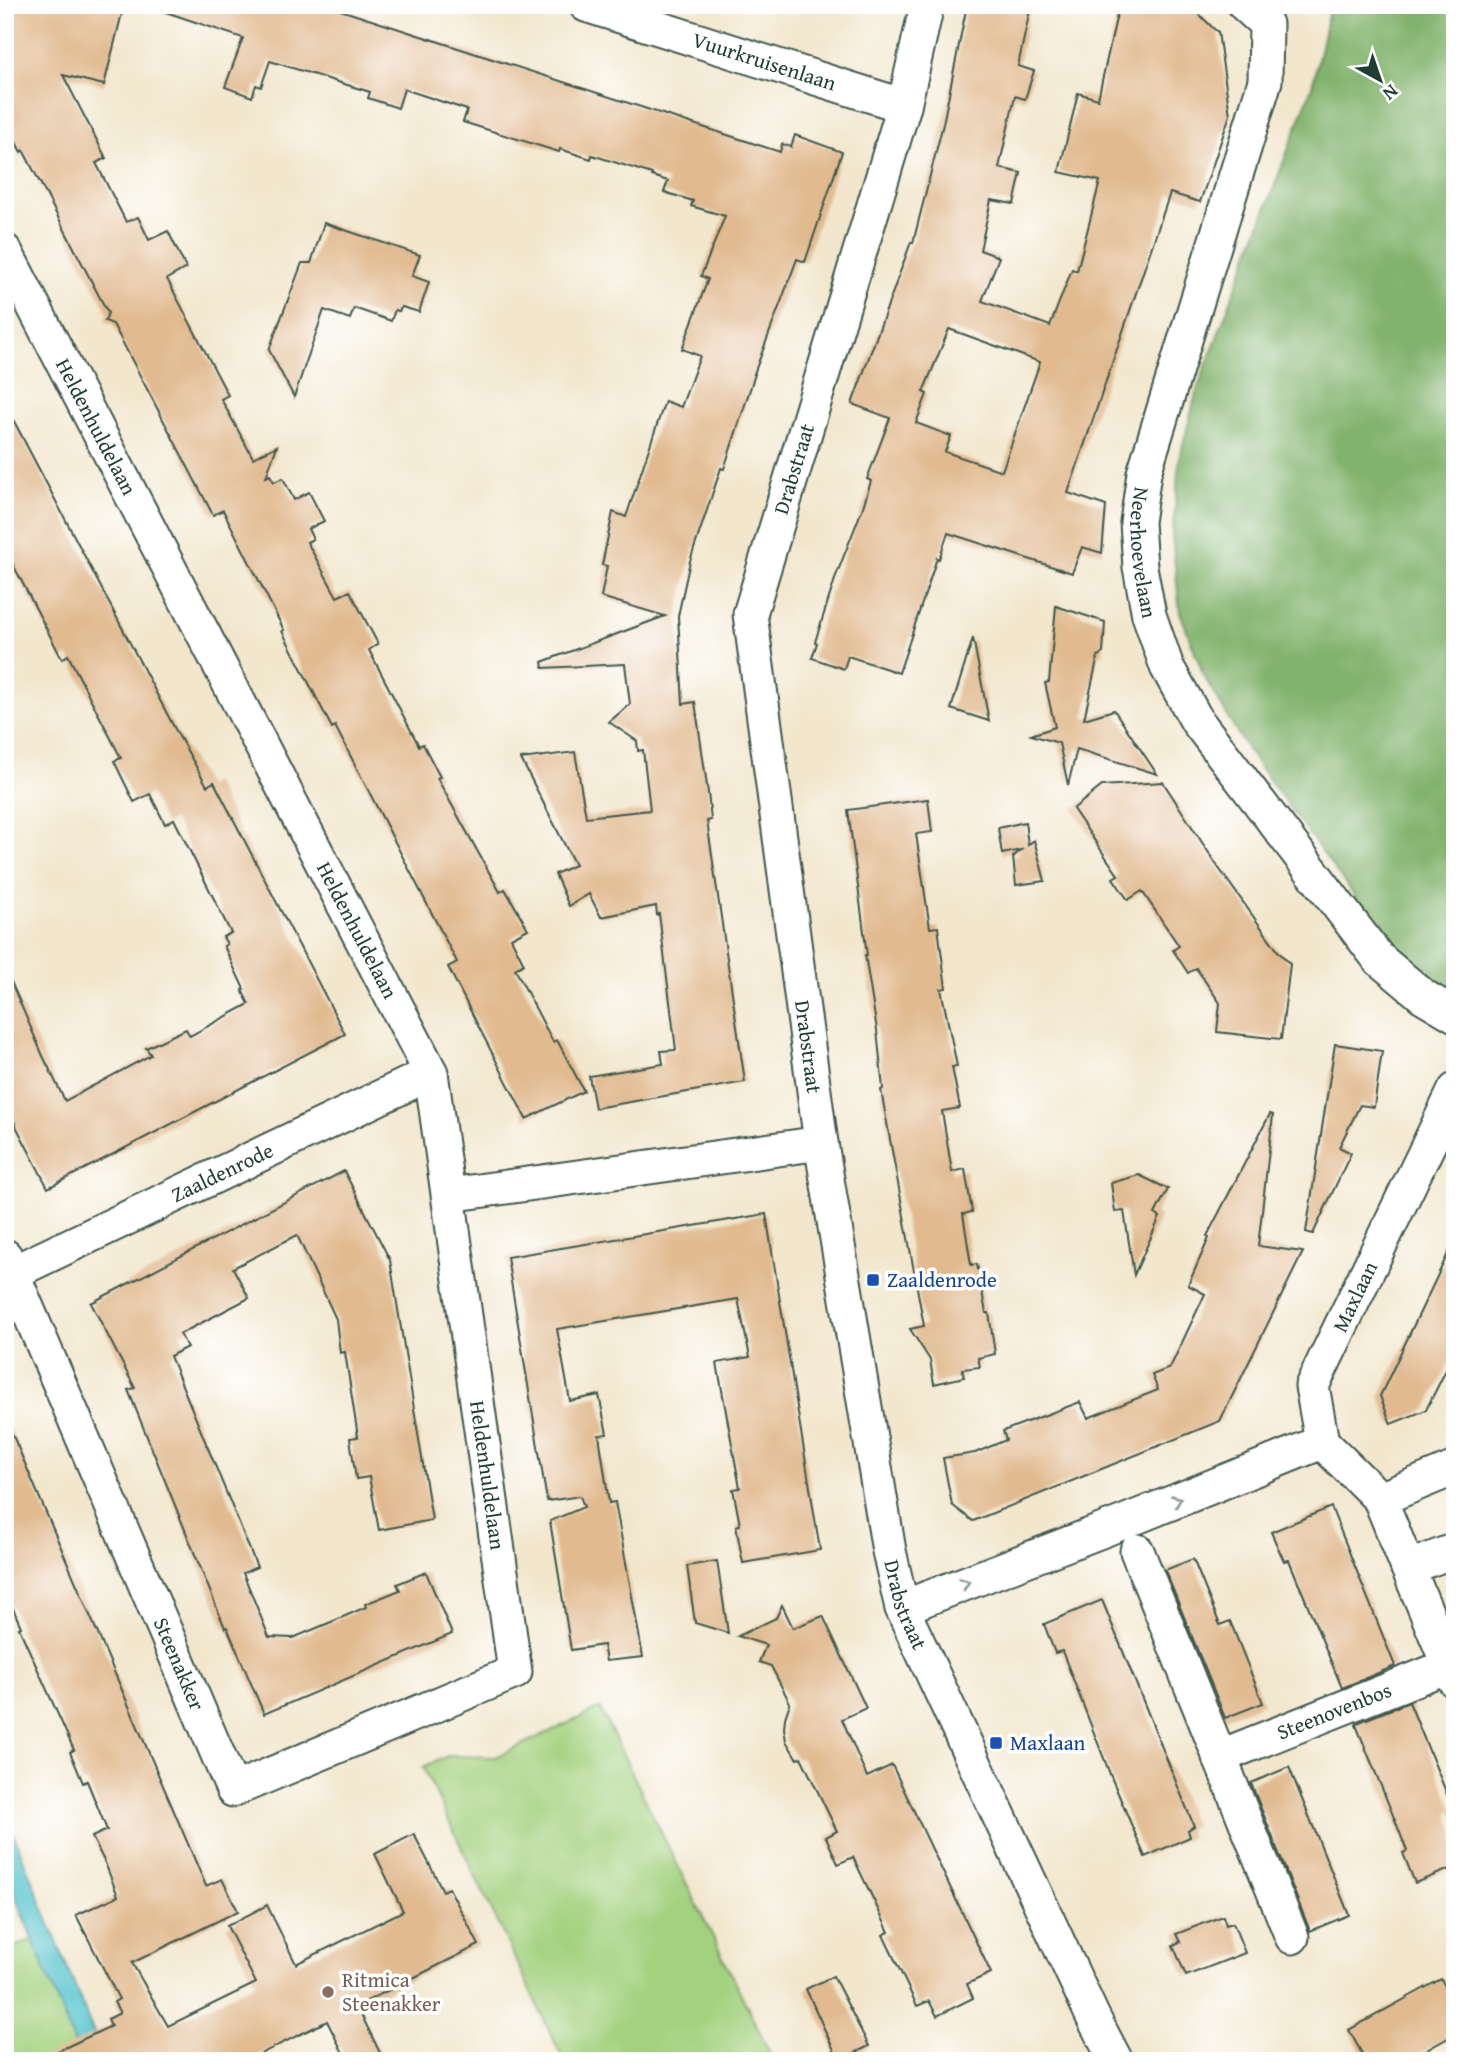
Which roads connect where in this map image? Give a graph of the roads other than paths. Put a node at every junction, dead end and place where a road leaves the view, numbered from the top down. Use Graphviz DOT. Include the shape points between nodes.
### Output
graph roads {
  1 [pos="586,5"];
  2 [pos="928,5"];
  3 [pos="1245,5"];
  4 [pos="904,106"];
  5 [pos="5,251"];
  6 [pos="1455,1015"];
  7 [pos="431,1073"];
  8 [pos="1455,1090"];
  9 [pos="821,1143"];
  10 [pos="449,1195"];
  11 [pos="9,1265"];
  12 [pos="1322,1442"];
  13 [pos="1455,1468"];
  14 [pos="1380,1499"];
  15 [pos="1455,1550"];
  16 [pos="1137,1551"];
  17 [pos="1408,1568"];
  18 [pos="902,1608"];
  19 [pos="515,1672"];
  20 [pos="1452,1673"];
  21 [pos="1219,1757"];
  22 [pos="1292,1937"];
  23 [pos="1116,2061"];
  1 -- 4 [label="street, Vuurkruisenlaan"];
  2 -- 4 [label="street, Drabstraat"];
  3 -- 6 [label="street, Neerhoevelaan" via="1266,24 1265,81 1143,473 1137,522 1149,615 1167,667 1197,721 1323,888 1379,959 1423,996"];
  4 -- 9 [label="street, Drabstraat" via="750,614"];
  5 -- 7 [label="street, Heldenhuldelaan"];
  7 -- 10 [label="street, Heldenhuldelaan"];
  7 -- 11 [label="street, Zaaldenrode"];
  8 -- 12 [label="street, Maxlaan" via="1312,1386"];
  9 -- 10 [label="street"];
  9 -- 18 [label="street, Drabstraat"];
  10 -- 19 [label="street, Heldenhuldelaan"];
  11 -- 19 [label="street, Steenakker" via="233,1790"];
  12 -- 14 [label="street, Steenovenbos"];
  18 -- 12 [label="street, one-way"];
  13 -- 14 [label="street"];
  14 -- 17 [label="street, Steenovenbos"];
  15 -- 17 [label="street"];
  16 -- 21 [label="street"];
  17 -- 20 [label="street, Steenovenbos"];
  18 -- 23 [label="street, Drabstraat"];
  20 -- 21 [label="street, Steenovenbos"];
  21 -- 22 [label="street"];
}
